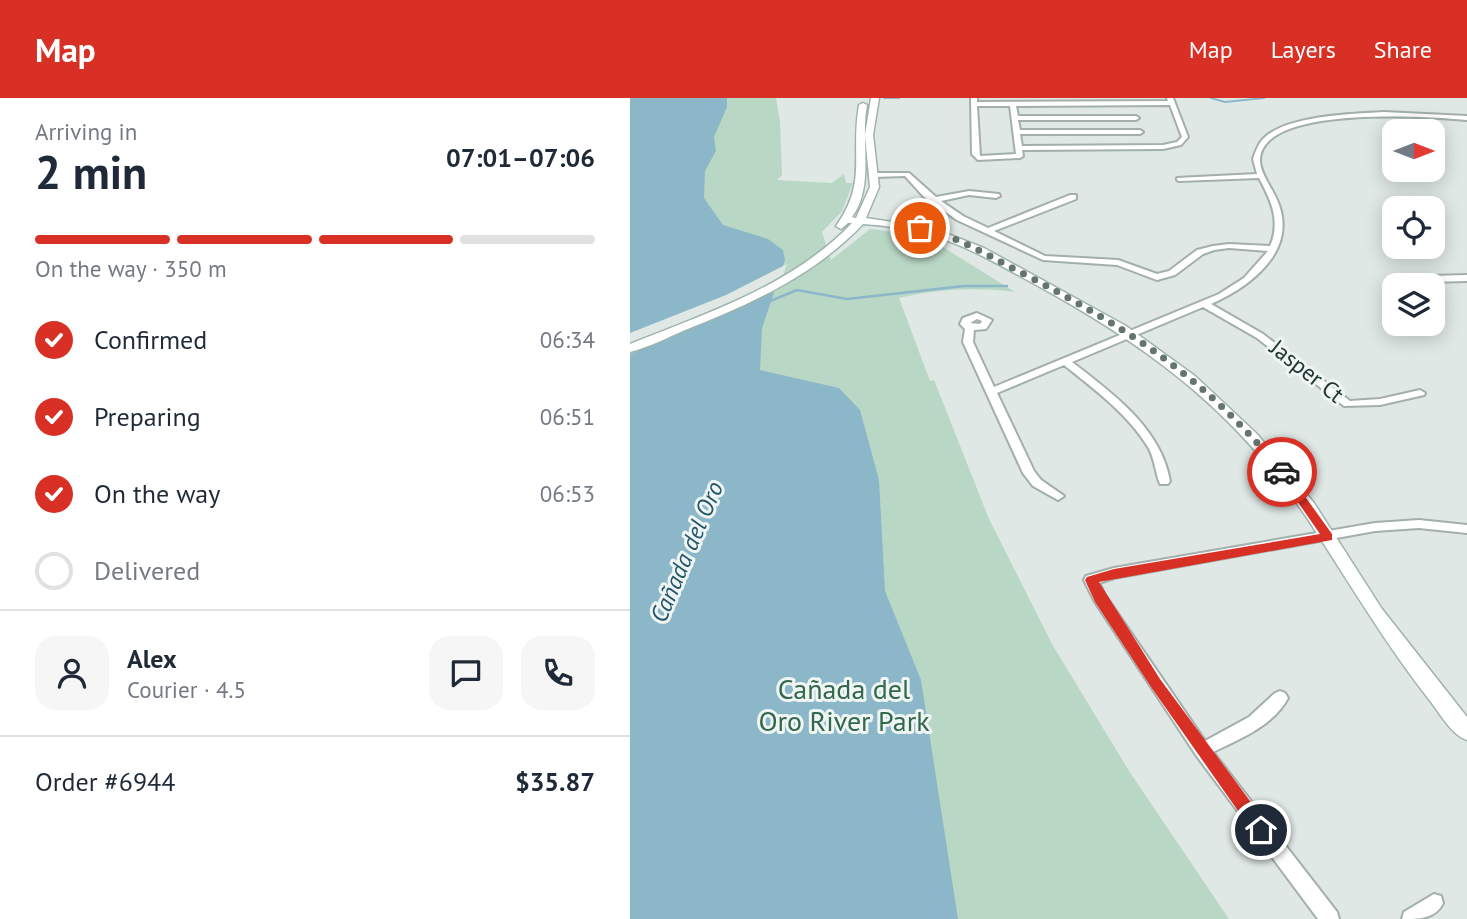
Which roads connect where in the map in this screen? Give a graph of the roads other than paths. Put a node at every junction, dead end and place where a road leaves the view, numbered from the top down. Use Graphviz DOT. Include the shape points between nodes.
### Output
graph roads {
  1 [pos="865,98"];
  2 [pos="875,98"];
  3 [pos="974,101"];
  4 [pos="1171,101"];
  5 [pos="1013,104"];
  6 [pos="1133,104"];
  7 [pos="1016,118"];
  8 [pos="1136,118"];
  9 [pos="1467,118"];
  10 [pos="1018,132"];
  11 [pos="1140,132"];
  12 [pos="858,138"];
  13 [pos="1143,147"];
  14 [pos="1020,148"];
  15 [pos="872,159"];
  16 [pos="874,176"];
  17 [pos="1262,176"];
  18 [pos="1180,179"];
  19 [pos="874,189"];
  20 [pos="996,196"];
  21 [pos="1073,197"];
  22 [pos="934,200"];
  23 [pos="850,224"];
  24 [pos="930,230"];
  25 [pos="986,232"];
  26 [pos="1274,249"];
  27 [pos="1467,278"];
  28 [pos="1445,279"];
  29 [pos="1202,303"];
  30 [pos="970,328"];
  31 [pos="1132,333"];
  32 [pos="630,338"];
  33 [pos="630,348"];
  34 [pos="1065,361"];
  35 [pos="990,393"];
  36 [pos="1420,393"];
  37 [pos="1164,481"];
  38 [pos="1058,496"];
  39 [pos="1466,532"];
  40 [pos="1328,537"];
  41 [pos="1280,698"];
  42 [pos="1467,731"];
  43 [pos="1202,750"];
  44 [pos="1434,903"];
  45 [pos="1330,919"];
  46 [pos="1411,919"];
  1 -- 12 [label="main road"];
  2 -- 15 [label="main road" via="869,124"];
  3 -- 5 [label="street"];
  3 -- 14 [label="street" via="978,158 1017,157"];
  4 -- 6 [label="street"];
  4 -- 13 [label="street" via="1185,137 1182,143"];
  5 -- 6 [label="street"];
  5 -- 7 [label="street"];
  6 -- 8 [label="street"];
  7 -- 8 [label="street"];
  7 -- 10 [label="street"];
  8 -- 11 [label="street"];
  9 -- 17 [label="street" via="1378,113 1299,125 1265,141 1256,163"];
  10 -- 11 [label="street"];
  10 -- 14 [label="street"];
  11 -- 13 [label="street"];
  12 -- 15 [label="main road"];
  12 -- 23 [label="main road" via="862,189"];
  13 -- 14 [label="street"];
  15 -- 16 [label="main road"];
  16 -- 19 [label="main road"];
  16 -- 22 [label="street" via="907,174"];
  17 -- 18 [label="street"];
  17 -- 26 [label="street" via="1281,220"];
  19 -- 23 [label="main road"];
  19 -- 24 [label="main road" via="881,215"];
  20 -- 22 [label="street" via="970,193"];
  21 -- 25 [label="street"];
  22 -- 25 [label="street"];
  23 -- 24 [label="main road"];
  23 -- 32 [label="main road" via="775,276"];
  23 -- 33 [label="main road" via="819,259 771,288"];
  24 -- 31 [label="main road" via="974,248"];
  25 -- 26 [label="street" via="1043,258 1118,263 1157,277 1213,248"];
  26 -- 29 [label="street" via="1244,283"];
  27 -- 28 [label="street"];
  29 -- 31 [label="street"];
  29 -- 36 [label="street, Jasper Ct" via="1271,342 1348,404"];
  30 -- 35 [label="street" via="968,342"];
  31 -- 34 [label="street"];
  31 -- 40 [label="street" via="1192,378 1232,416 1286,477"];
  34 -- 35 [label="street"];
  34 -- 37 [label="street" via="1140,430 1162,462"];
  35 -- 38 [label="street" via="1029,473"];
  39 -- 40 [label="street" via="1419,524"];
  40 -- 42 [label="main road" via="1376,614"];
  40 -- 43 [label="street" via="1091,580"];
  41 -- 43 [label="street" via="1250,726"];
  43 -- 45 [label="street"];
  44 -- 46 [label="street"];
}
